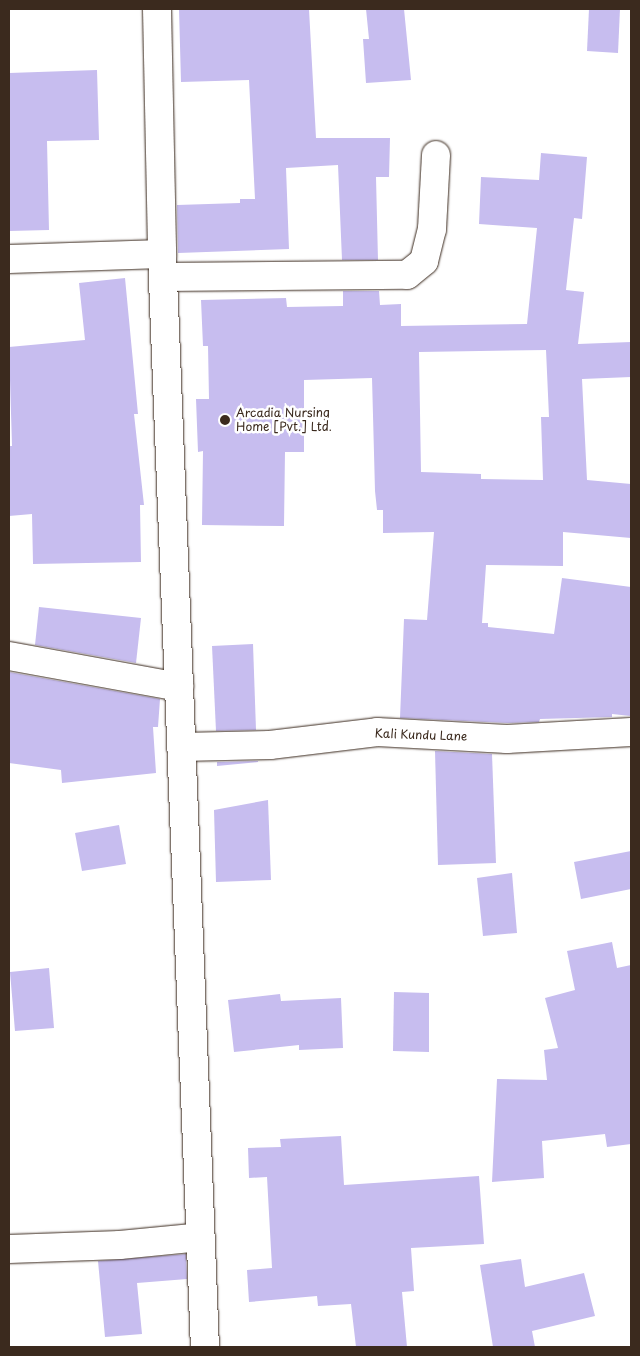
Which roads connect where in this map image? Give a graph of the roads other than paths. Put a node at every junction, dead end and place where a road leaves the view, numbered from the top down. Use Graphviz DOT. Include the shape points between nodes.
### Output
graph roads {
  1 [pos="158,9"];
  2 [pos="436,155"];
  3 [pos="9,259"];
  4 [pos="162,265"];
  5 [pos="9,656"];
  6 [pos="179,687"];
  7 [pos="631,732"];
  8 [pos="181,747"];
  9 [pos="201,1236"];
  10 [pos="9,1250"];
  11 [pos="205,1347"];
  1 -- 4 [label="street"];
  2 -- 4 [label="street" via="432,229 424,261 407,275"];
  3 -- 4 [label="street"];
  4 -- 6 [label="street"];
  5 -- 6 [label="street"];
  6 -- 8 [label="street"];
  7 -- 8 [label="street, Kali Kundu Lane" via="507,738 377,732 270,745"];
  8 -- 9 [label="street"];
  9 -- 10 [label="street" via="120,1245"];
  9 -- 11 [label="street"];
}
